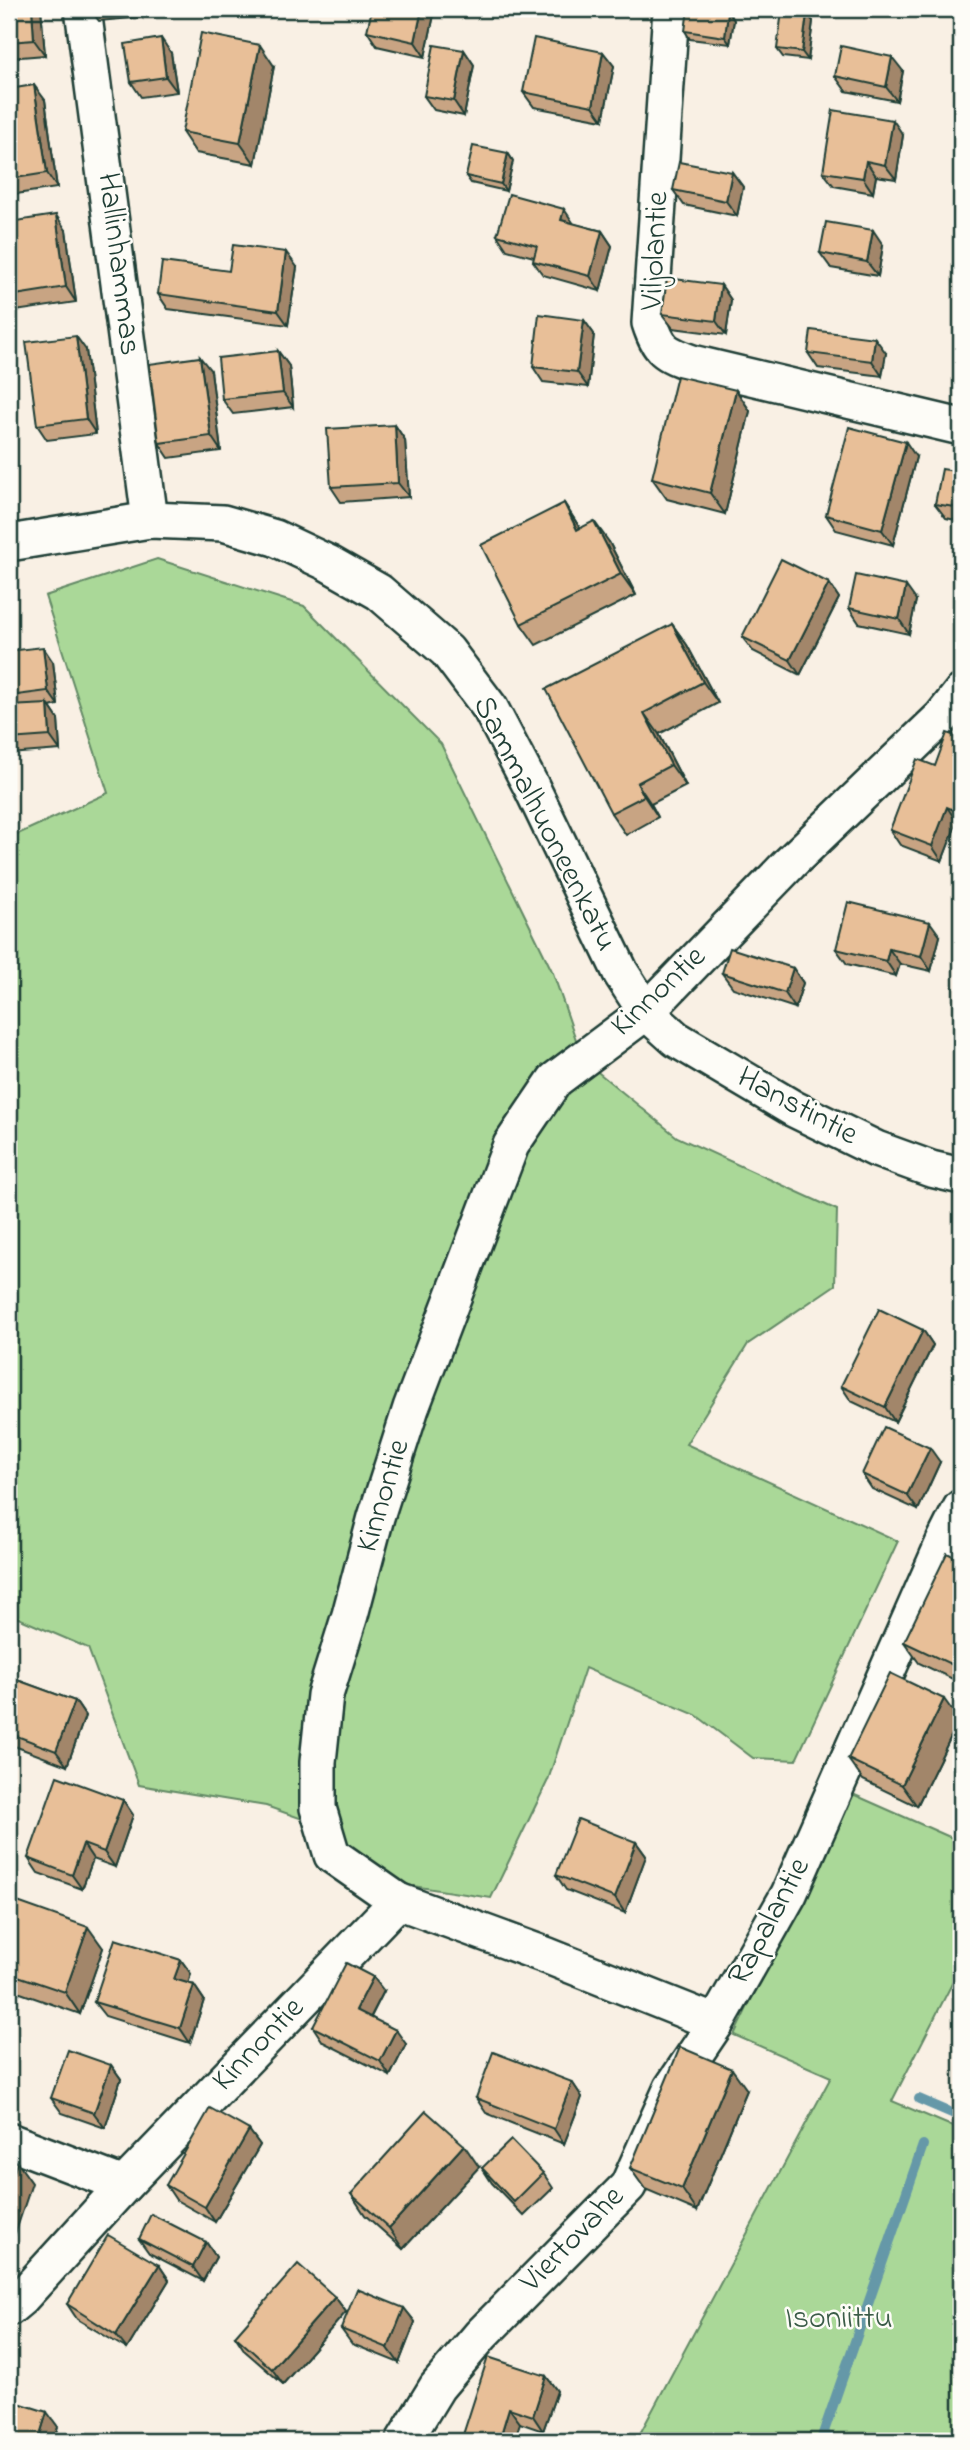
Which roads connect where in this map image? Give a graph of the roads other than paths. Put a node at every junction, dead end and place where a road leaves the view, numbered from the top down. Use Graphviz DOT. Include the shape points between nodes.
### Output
graph roads {
  1 [pos="83,9"];
  2 [pos="671,9"];
  3 [pos="961,427"];
  4 [pos="150,520"];
  5 [pos="9,543"];
  6 [pos="961,693"];
  7 [pos="646,1012"];
  8 [pos="961,1176"];
  9 [pos="961,1508"];
  10 [pos="398,1901"];
  11 [pos="716,2023"];
  12 [pos="9,2141"];
  13 [pos="124,2185"];
  14 [pos="9,2308"];
  15 [pos="404,2441"];
  1 -- 4 [label="street, Hallinhammas"];
  2 -- 3 [label="street, Viljolantie" via="650,323 656,342 671,355 692,363"];
  4 -- 5 [label="street, Sammalhuoneenkatu"];
  4 -- 7 [label="street, Sammalhuoneenkatu" via="223,523 275,538 379,592 447,651 490,708 621,973"];
  6 -- 7 [label="street, Kinnontie" via="942,718 790,863"];
  7 -- 8 [label="street, Hanstintie" via="677,1039 794,1109 876,1149"];
  7 -- 10 [label="street, Kinnontie" via="555,1080 511,1145 411,1408 325,1695 318,1808 332,1855"];
  9 -- 11 [label="street, Rapalantie" via="789,1894"];
  10 -- 11 [label="street, Rapalantie"];
  10 -- 13 [label="street, Kinnontie"];
  11 -- 15 [label="street, Viertovahe" via="672,2088 628,2186 481,2335 437,2387"];
  12 -- 13 [label="street"];
  13 -- 14 [label="street, Kinnontie"];
}
